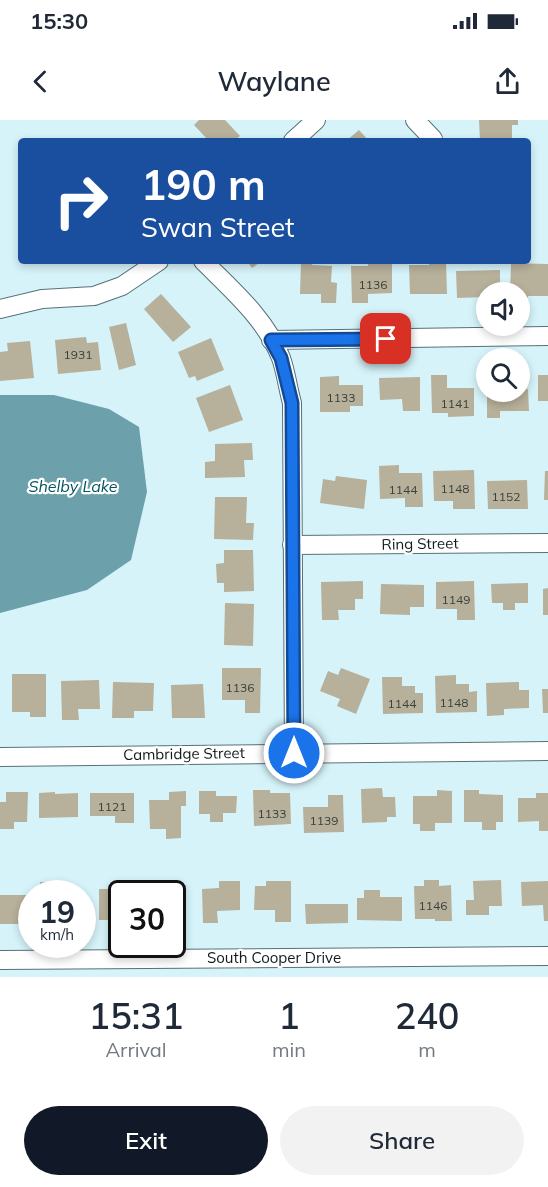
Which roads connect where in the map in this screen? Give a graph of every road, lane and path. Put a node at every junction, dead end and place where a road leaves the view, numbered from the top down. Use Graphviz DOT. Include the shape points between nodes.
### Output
graph roads {
  1 [pos="315,120"];
  2 [pos="415,120"];
  3 [pos="296,138"];
  4 [pos="430,138"];
  5 [pos="155,264"];
  6 [pos="206,264"];
  7 [pos="0,309"];
  8 [pos="548,336"];
  9 [pos="271,340"];
  10 [pos="548,543"];
  11 [pos="292,545"];
  12 [pos="548,751"];
  13 [pos="294,753"];
  14 [pos="0,757"];
  15 [pos="548,956"];
  16 [pos="0,960"];
  1 -- 3 [label="street"];
  2 -- 4 [label="street"];
  5 -- 7 [label="street" via="122,286 94,296 42,299"];
  6 -- 9 [label="street" via="252,310"];
  8 -- 9 [label="street"];
  9 -- 11 [label="street" via="281,358 292,403"];
  10 -- 11 [label="street, Ring Street"];
  11 -- 13 [label="street"];
  12 -- 13 [label="street, Cambridge Street"];
  13 -- 14 [label="street, Cambridge Street"];
  15 -- 16 [label="street, South Cooper Drive"];
}
